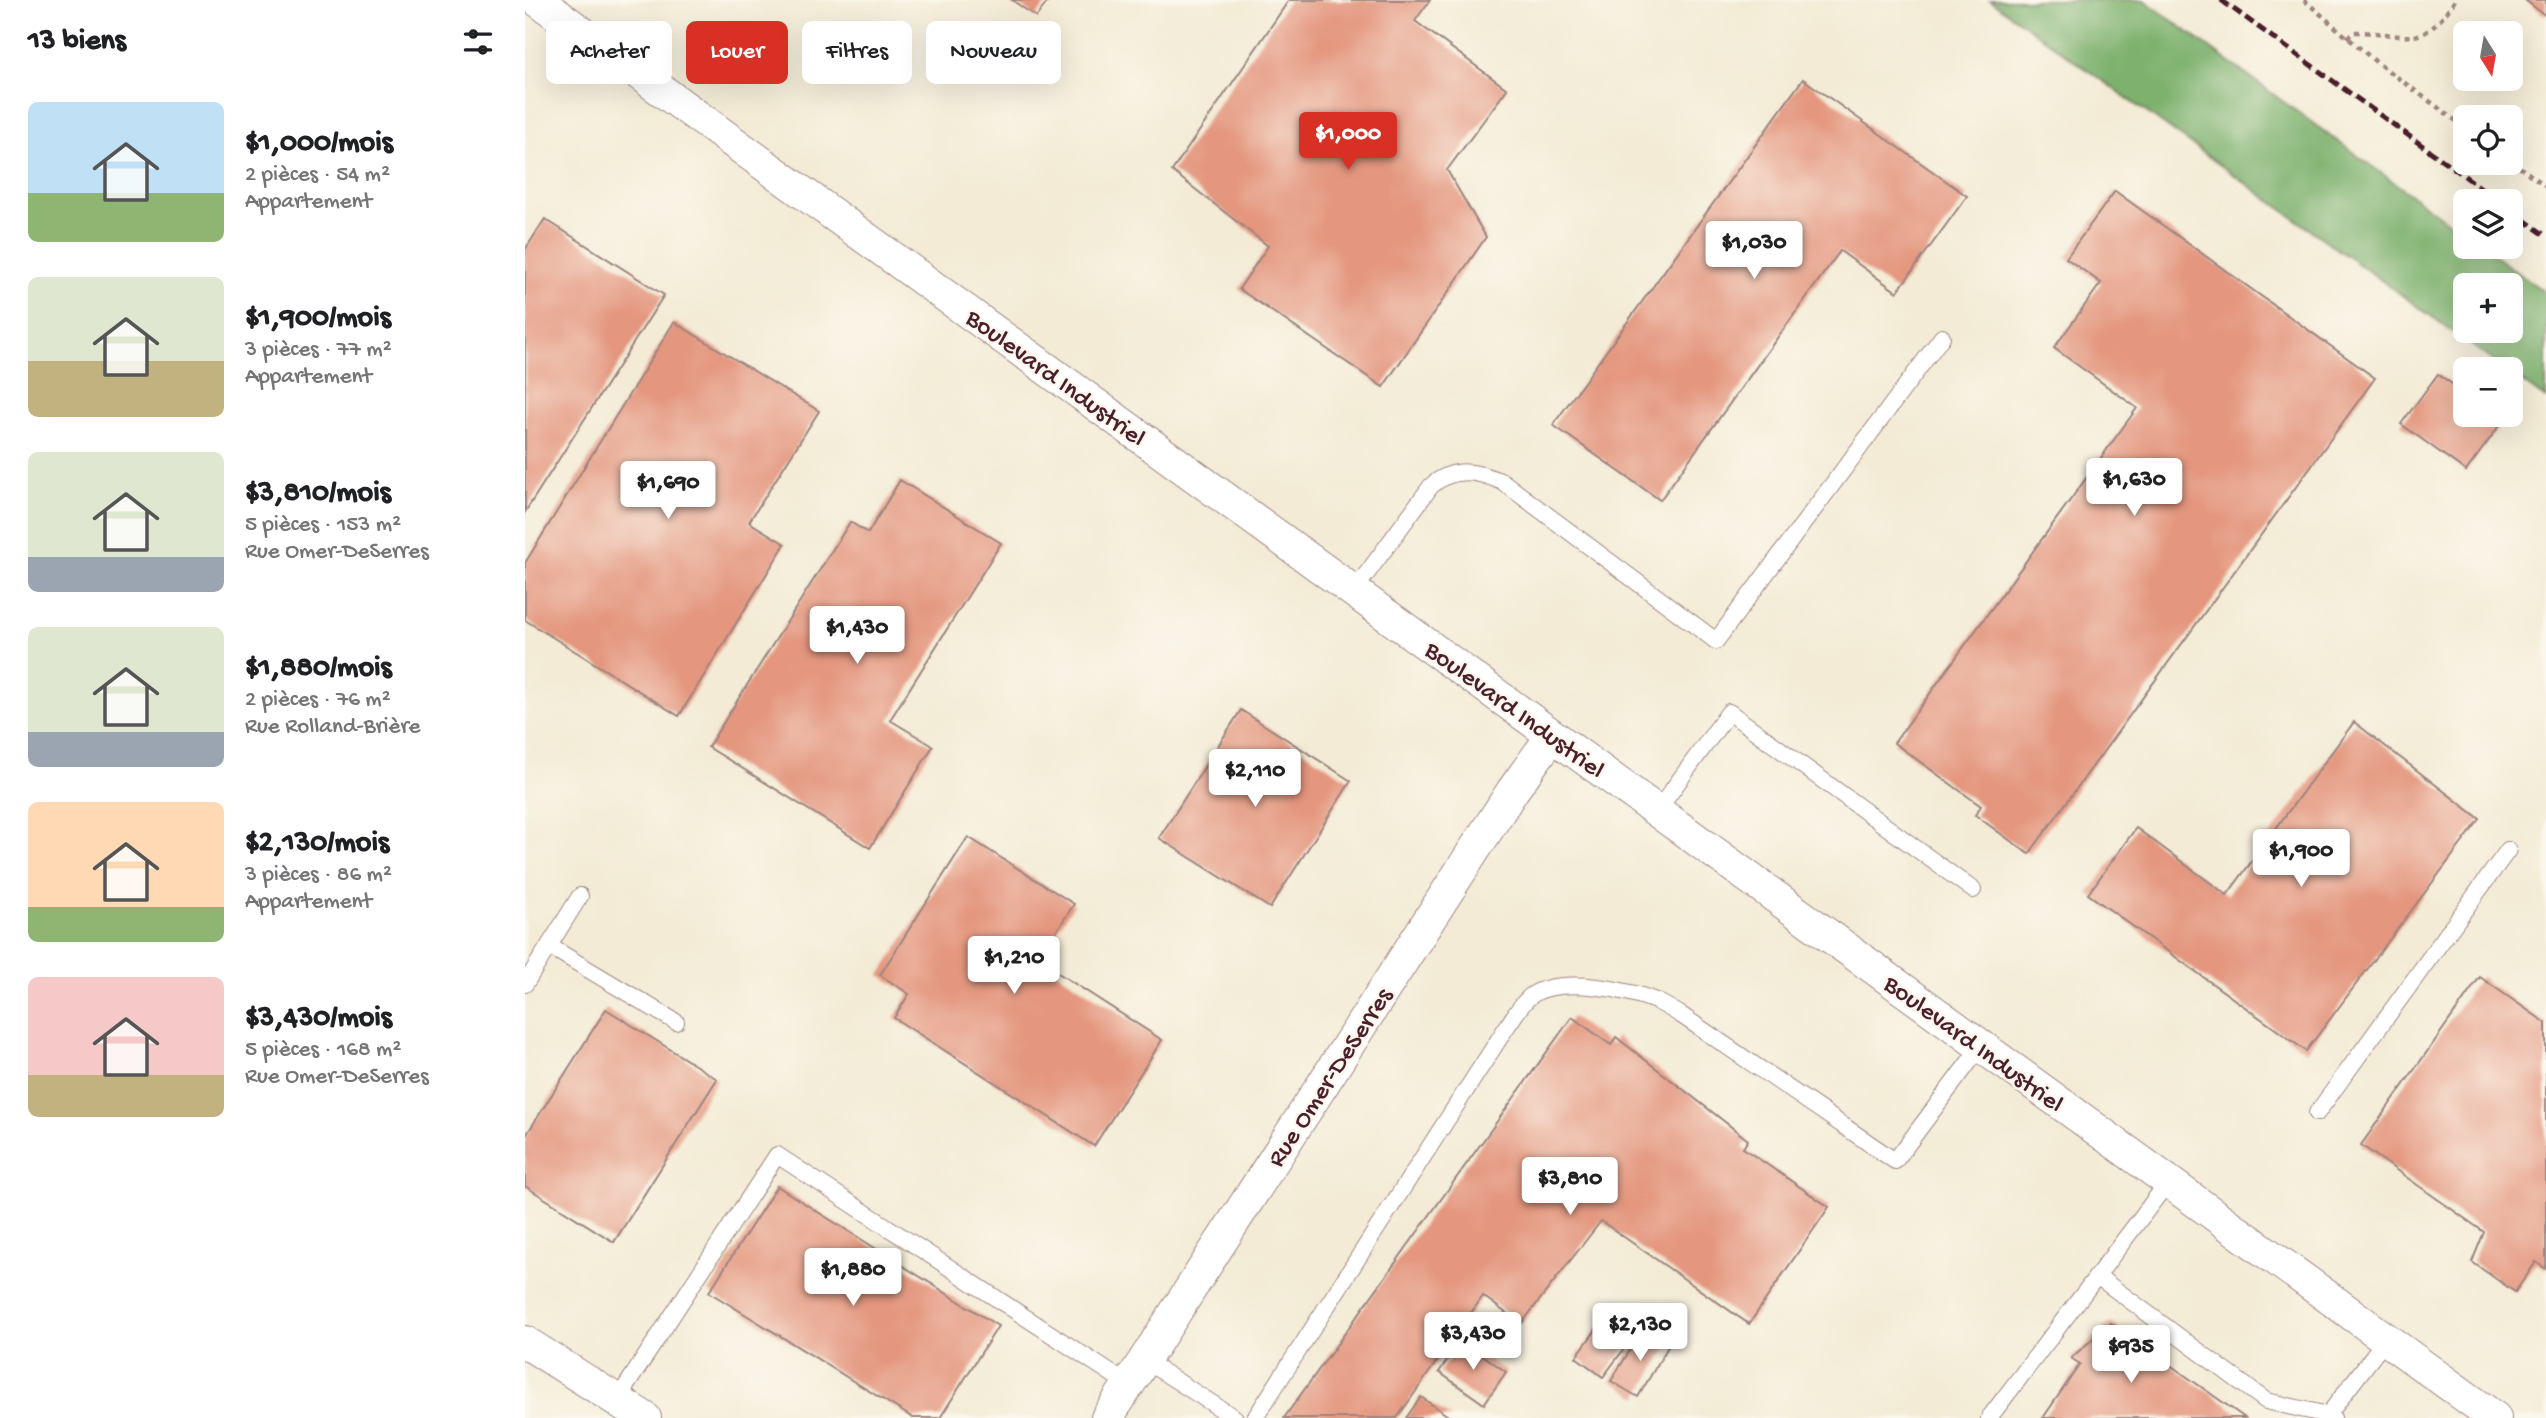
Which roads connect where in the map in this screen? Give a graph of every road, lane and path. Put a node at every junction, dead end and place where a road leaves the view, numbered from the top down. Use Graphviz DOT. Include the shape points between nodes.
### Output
graph roads {
  1 [pos="537,0"];
  2 [pos="2304,0"];
  3 [pos="2455,0"];
  4 [pos="2347,38"];
  5 [pos="2453,118"];
  6 [pos="2523,169"];
  7 [pos="2546,186"];
  8 [pos="1942,337"];
  9 [pos="1354,591"];
  10 [pos="1552,736"];
  11 [pos="1657,811"];
  12 [pos="2508,850"];
  13 [pos="1973,890"];
  14 [pos="580,896"];
  15 [pos="549,946"];
  16 [pos="525,984"];
  17 [pos="676,1022"];
  18 [pos="1981,1046"];
  19 [pos="2317,1112"];
  20 [pos="2168,1182"];
  21 [pos="2097,1276"];
  22 [pos="2386,1339"];
  23 [pos="525,1342"];
  24 [pos="1136,1373"];
  25 [pos="617,1400"];
  26 [pos="2329,1417"];
  27 [pos="645,1418"];
  28 [pos="1107,1418"];
  29 [pos="1235,1418"];
  30 [pos="1255,1418"];
  31 [pos="1989,1418"];
  32 [pos="2495,1418"];
  1 -- 9 [label="street, Boulevard Industriel"];
  2 -- 4 [label="path"];
  3 -- 4 [label="path" via="2438,24 2421,34 2390,37 2354,32"];
  4 -- 5 [label="path"];
  6 -- 7 [label="path"];
  8 -- 9 [label="lane" via="1716,641 1503,482 1475,472 1450,474 1431,486"];
  9 -- 10 [label="street, Boulevard Industriel"];
  10 -- 11 [label="street, Boulevard Industriel"];
  10 -- 24 [label="street, Rue Omer-DeSerres"];
  11 -- 13 [label="lane" via="1729,712"];
  11 -- 18 [label="street, Boulevard Industriel"];
  12 -- 19 [label="lane"];
  14 -- 15 [label="lane"];
  15 -- 16 [label="lane"];
  15 -- 17 [label="lane"];
  18 -- 20 [label="street, Boulevard Industriel"];
  18 -- 30 [label="lane" via="1895,1161 1658,1002 1593,986 1565,986 1533,995 1508,1024"];
  20 -- 21 [label="lane"];
  20 -- 22 [label="street, Boulevard Industriel"];
  21 -- 26 [label="lane" via="2266,1401"];
  21 -- 31 [label="lane"];
  22 -- 26 [label="lane"];
  22 -- 32 [label="street, Boulevard Industriel"];
  23 -- 25 [label="street"];
  24 -- 25 [label="lane" via="777,1155"];
  24 -- 28 [label="street, Rue Omer-DeSerres"];
  24 -- 29 [label="lane"];
  25 -- 27 [label="street"];
}
